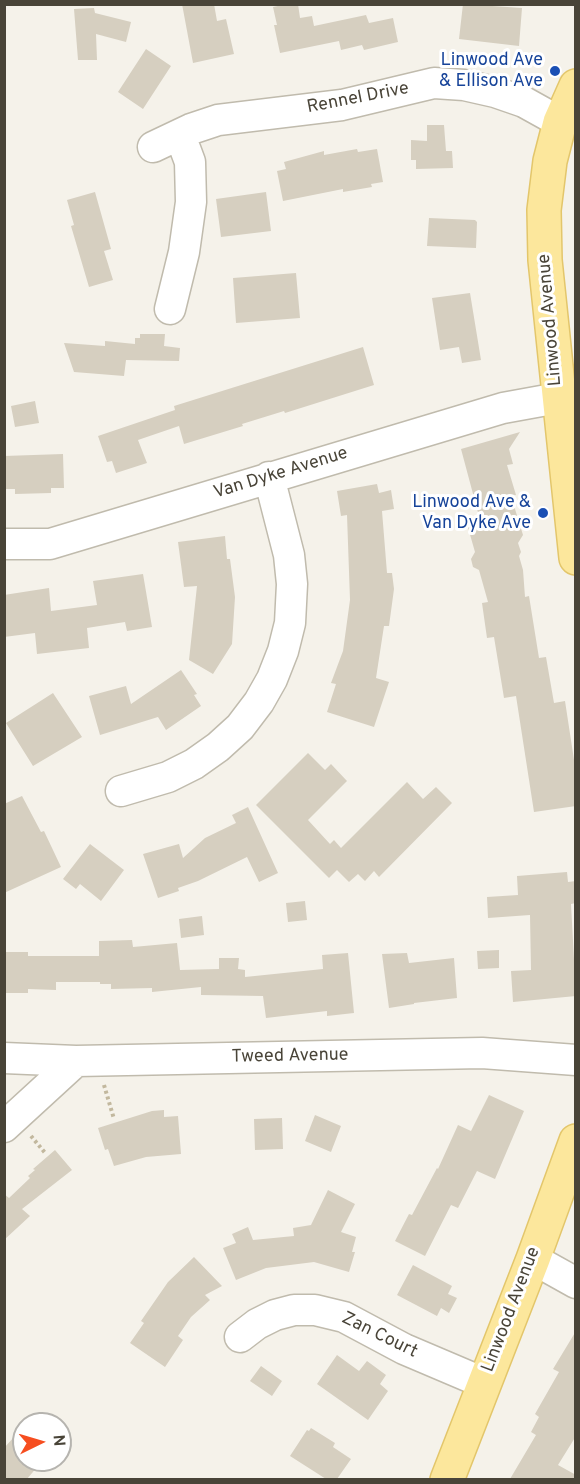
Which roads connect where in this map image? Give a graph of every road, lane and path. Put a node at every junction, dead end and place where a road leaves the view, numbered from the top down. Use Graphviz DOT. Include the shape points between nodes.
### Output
graph roads {
  1 [pos="576,86"];
  2 [pos="560,122"];
  3 [pos="180,135"];
  4 [pos="153,147"];
  5 [pos="170,309"];
  6 [pos="567,398"];
  7 [pos="269,477"];
  8 [pos="4,544"];
  9 [pos="576,558"];
  10 [pos="121,790"];
  11 [pos="4,1058"];
  12 [pos="576,1060"];
  13 [pos="88,1068"];
  14 [pos="114,1119"];
  15 [pos="16,1129"];
  16 [pos="576,1141"];
  17 [pos="46,1154"];
  18 [pos="532,1259"];
  19 [pos="576,1283"];
  20 [pos="240,1336"];
  21 [pos="484,1383"];
  22 [pos="447,1479"];
  1 -- 2 [label="main road, Linwood Avenue"];
  2 -- 3 [label="street, Rennel Drive" via="524,102 495,92 434,83 342,105 218,120"];
  2 -- 6 [label="main road, Linwood Avenue" via="544,210 545,260"];
  3 -- 4 [label="street, Rennel Drive"];
  3 -- 5 [label="street" via="190,162 191,202"];
  6 -- 7 [label="street, Van Dyke Avenue" via="503,408"];
  6 -- 9 [label="main road, Linwood Avenue"];
  7 -- 8 [label="street, Van Dyke Avenue" via="50,544"];
  7 -- 10 [label="street" via="289,555 292,584 290,623 272,679 240,727 218,747 168,777"];
  11 -- 13 [label="street, Tweed Avenue"];
  12 -- 13 [label="street, Tweed Avenue" via="482,1053"];
  13 -- 14 [label="path"];
  13 -- 15 [label="street"];
  15 -- 17 [label="path"];
  16 -- 18 [label="main road, Linwood Avenue"];
  18 -- 19 [label="street"];
  18 -- 21 [label="main road, Linwood Avenue"];
  20 -- 21 [label="street, Zan Court" via="257,1324 294,1310 325,1312 344,1317 404,1349"];
  21 -- 22 [label="main road, Linwood Avenue"];
}
